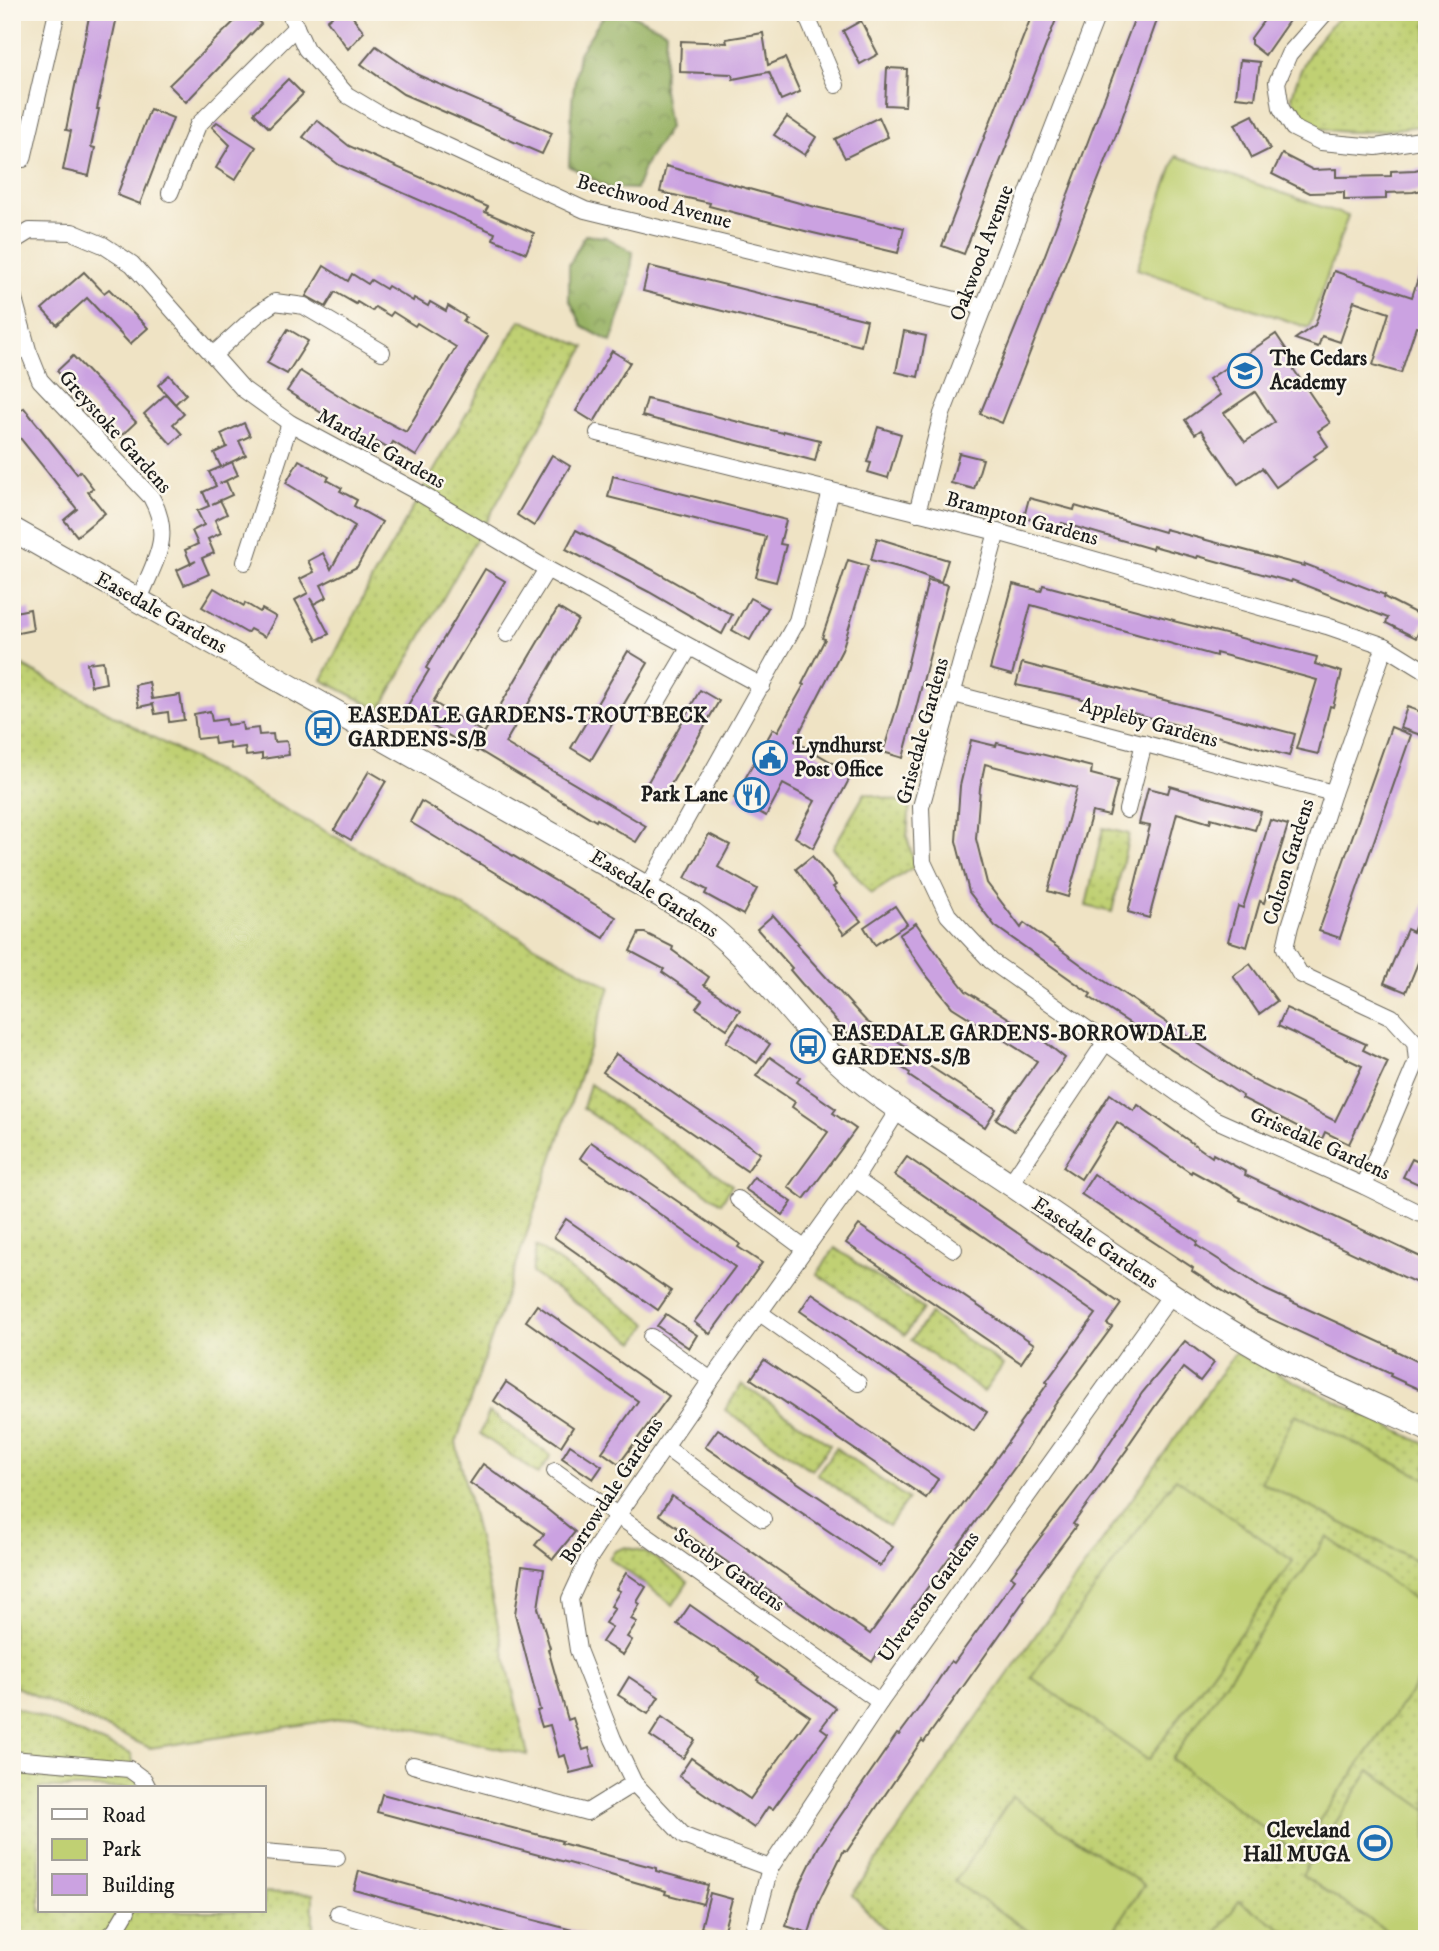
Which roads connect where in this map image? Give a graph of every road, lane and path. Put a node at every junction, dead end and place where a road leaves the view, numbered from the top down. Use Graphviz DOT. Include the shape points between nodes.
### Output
graph roads {
  1 [pos="57,12"];
  2 [pos="289,12"];
  3 [pos="805,12"];
  4 [pos="1098,12"];
  5 [pos="1326,12"];
  6 [pos="296,27"];
  7 [pos="836,85"];
  8 [pos="1427,139"];
  9 [pos="23,159"];
  10 [pos="170,193"];
  11 [pos="12,242"];
  12 [pos="12,291"];
  13 [pos="984,307"];
  14 [pos="383,352"];
  15 [pos="213,355"];
  16 [pos="290,423"];
  17 [pos="598,433"];
  18 [pos="831,491"];
  19 [pos="916,513"];
  20 [pos="12,529"];
  21 [pos="997,532"];
  22 [pos="245,562"];
  23 [pos="547,569"];
  24 [pos="139,600"];
  25 [pos="507,634"];
  26 [pos="1385,646"];
  27 [pos="690,648"];
  28 [pos="1427,672"];
  29 [pos="762,686"];
  30 [pos="954,694"];
  31 [pos="653,709"];
  32 [pos="1144,743"];
  33 [pos="1333,793"];
  34 [pos="1127,810"];
  35 [pos="649,887"];
  36 [pos="1105,1043"];
  37 [pos="898,1110"];
  38 [pos="855,1180"];
  39 [pos="1010,1184"];
  40 [pos="1364,1186"];
  41 [pos="738,1199"];
  42 [pos="1427,1217"];
  43 [pos="805,1249"];
  44 [pos="954,1249"];
  45 [pos="1171,1295"];
  46 [pos="760,1313"];
  47 [pos="651,1337"];
  48 [pos="711,1380"];
  49 [pos="858,1383"];
  50 [pos="1427,1429"];
  51 [pos="664,1447"];
  52 [pos="555,1471"];
  53 [pos="617,1516"];
  54 [pos="764,1519"];
  55 [pos="880,1702"];
  56 [pos="12,1759"];
  57 [pos="413,1765"];
  58 [pos="634,1783"];
  59 [pos="147,1786"];
  60 [pos="266,1852"];
  61 [pos="337,1858"];
  62 [pos="770,1868"];
  63 [pos="126,1912"];
  64 [pos="338,1913"];
  65 [pos="106,1939"];
  66 [pos="425,1939"];
  67 [pos="751,1939"];
  1 -- 9 [label="street"];
  2 -- 6 [label="street, Beechwood Avenue"];
  3 -- 7 [label="street"];
  4 -- 13 [label="street, Oakwood Avenue"];
  5 -- 8 [label="street" via="1289,54 1277,82 1281,108 1293,128 1321,142 1376,147"];
  6 -- 10 [label="street" via="198,125"];
  6 -- 13 [label="street, Beechwood Avenue" via="306,49 347,95 384,117 585,210"];
  11 -- 15 [label="street, Mardale Gardens" via="30,231 72,232 103,245 132,264"];
  12 -- 24 [label="street, Greystoke Gardens" via="40,380 151,497 162,516 161,548"];
  13 -- 19 [label="street, Oakwood Avenue" via="942,414"];
  14 -- 15 [label="street" via="304,306 275,302"];
  15 -- 16 [label="street, Mardale Gardens" via="243,389"];
  16 -- 22 [label="street"];
  16 -- 23 [label="street, Mardale Gardens"];
  17 -- 18 [label="street, Brampton Gardens"];
  18 -- 19 [label="street, Brampton Gardens"];
  18 -- 29 [label="street" via="797,621"];
  19 -- 21 [label="street, Brampton Gardens"];
  20 -- 24 [label="street, Easedale Gardens"];
  21 -- 26 [label="street, Brampton Gardens"];
  21 -- 30 [label="street, Grisedale Gardens"];
  23 -- 25 [label="street"];
  23 -- 27 [label="street, Mardale Gardens"];
  24 -- 35 [label="street, Easedale Gardens"];
  26 -- 28 [label="street, Brampton Gardens"];
  26 -- 33 [label="street, Colton Gardens"];
  27 -- 29 [label="street, Mardale Gardens"];
  27 -- 31 [label="street"];
  29 -- 35 [label="street"];
  30 -- 32 [label="street, Appleby Gardens"];
  30 -- 36 [label="street, Grisedale Gardens" via="921,807 923,862 948,915 991,961"];
  32 -- 33 [label="street, Appleby Gardens"];
  32 -- 34 [label="street"];
  33 -- 40 [label="street, Colton Gardens" via="1285,948 1300,974 1392,1017 1415,1042 1417,1062"];
  35 -- 37 [label="street, Easedale Gardens" via="720,933 822,1045"];
  36 -- 39 [label="street"];
  36 -- 40 [label="street, Grisedale Gardens" via="1214,1119"];
  37 -- 38 [label="street, Borrowdale Gardens"];
  37 -- 39 [label="street, Easedale Gardens"];
  38 -- 43 [label="street, Borrowdale Gardens"];
  38 -- 44 [label="street"];
  39 -- 45 [label="street, Easedale Gardens"];
  40 -- 42 [label="street, Grisedale Gardens"];
  41 -- 43 [label="street"];
  43 -- 46 [label="street, Borrowdale Gardens"];
  45 -- 50 [label="street, Easedale Gardens" via="1275,1357"];
  45 -- 55 [label="street, Ulverston Gardens"];
  46 -- 48 [label="street, Borrowdale Gardens"];
  46 -- 49 [label="street"];
  47 -- 48 [label="street"];
  48 -- 51 [label="street, Borrowdale Gardens"];
  51 -- 53 [label="street, Borrowdale Gardens"];
  51 -- 54 [label="street"];
  52 -- 53 [label="street, Scotby Gardens"];
  53 -- 55 [label="street, Scotby Gardens"];
  53 -- 58 [label="street, Borrowdale Gardens" via="588,1560 570,1599 578,1650"];
  55 -- 62 [label="street, Ulverston Gardens"];
  56 -- 59 [label="street" via="129,1769"];
  57 -- 58 [label="street" via="587,1812"];
  58 -- 62 [label="street, Borrowdale Gardens" via="684,1836"];
  60 -- 61 [label="street"];
  62 -- 67 [label="street, Ulverston Gardens"];
  63 -- 65 [label="street"];
  64 -- 66 [label="street"];
}
